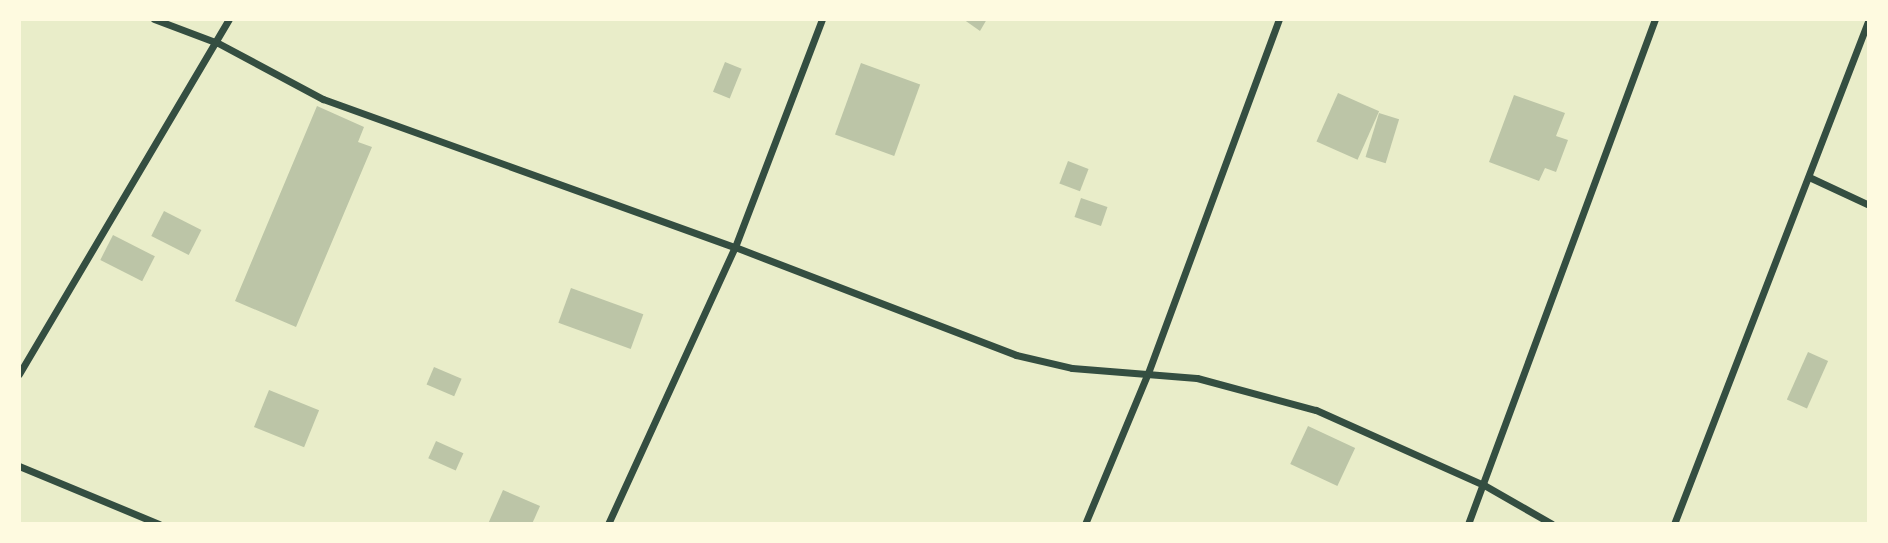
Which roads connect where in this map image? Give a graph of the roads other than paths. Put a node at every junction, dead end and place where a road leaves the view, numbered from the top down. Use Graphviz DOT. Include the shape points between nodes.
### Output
graph roads {
  1 [pos="154,19"];
  2 [pos="229,19"];
  3 [pos="822,19"];
  4 [pos="1279,19"];
  5 [pos="1655,19"];
  6 [pos="1869,19"];
  7 [pos="218,43"];
  8 [pos="1809,177"];
  9 [pos="1869,205"];
  10 [pos="735,247"];
  11 [pos="1148,373"];
  12 [pos="19,374"];
  13 [pos="19,466"];
  14 [pos="1483,485"];
  15 [pos="159,524"];
  16 [pos="608,524"];
  17 [pos="1085,524"];
  18 [pos="1468,524"];
  19 [pos="1552,524"];
  20 [pos="1674,524"];
  1 -- 7 [label="street"];
  2 -- 7 [label="street"];
  3 -- 10 [label="street"];
  4 -- 11 [label="street"];
  5 -- 14 [label="street"];
  6 -- 8 [label="street"];
  7 -- 10 [label="street" via="323,99"];
  7 -- 12 [label="street"];
  8 -- 9 [label="street"];
  8 -- 20 [label="street"];
  10 -- 11 [label="street" via="1016,355 1072,368"];
  10 -- 16 [label="street"];
  11 -- 14 [label="street" via="1197,378 1316,410"];
  11 -- 17 [label="street"];
  13 -- 15 [label="street"];
  14 -- 18 [label="street"];
  14 -- 19 [label="street"];
}
